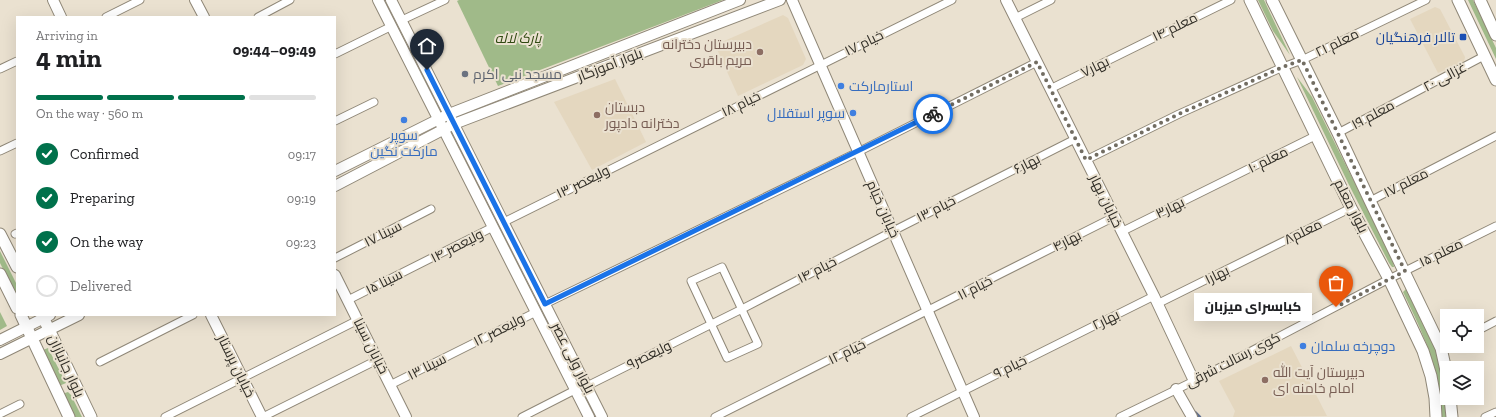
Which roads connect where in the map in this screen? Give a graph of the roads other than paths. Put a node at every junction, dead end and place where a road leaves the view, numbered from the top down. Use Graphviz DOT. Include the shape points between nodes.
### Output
graph roads {
  1 [pos="52,0"];
  2 [pos="140,0"];
  3 [pos="195,0"];
  4 [pos="289,0"];
  5 [pos="378,0"];
  6 [pos="391,0"];
  7 [pos="445,0"];
  8 [pos="740,0"];
  9 [pos="780,0"];
  10 [pos="792,0"];
  11 [pos="952,0"];
  12 [pos="1006,0"];
  13 [pos="1051,0"];
  14 [pos="1230,0"];
  15 [pos="1250,0"];
  16 [pos="1272,0"];
  17 [pos="1426,0"];
  18 [pos="1458,0"];
  19 [pos="1480,0"];
  20 [pos="60,16"];
  21 [pos="108,16"];
  22 [pos="203,16"];
  23 [pos="260,16"];
  24 [pos="1015,18"];
  25 [pos="402,20"];
  26 [pos="392,26"];
  27 [pos="1496,35"];
  28 [pos="1140,44"];
  29 [pos="615,49"];
  30 [pos="336,54"];
  31 [pos="1484,56"];
  32 [pos="1302,60"];
  33 [pos="16,61"];
  34 [pos="619,61"];
  35 [pos="1037,62"];
  36 [pos="820,65"];
  37 [pos="1283,67"];
  38 [pos="2,68"];
  39 [pos="1496,80"];
  40 [pos="1050,89"];
  41 [pos="1407,97"];
  42 [pos="374,102"];
  43 [pos="449,114"];
  44 [pos="439,119"];
  45 [pos="336,121"];
  46 [pos="454,124"];
  47 [pos="444,130"];
  48 [pos="1338,133"];
  49 [pos="1317,136"];
  50 [pos="1496,136"];
  51 [pos="403,137"];
  52 [pos="1075,139"];
  53 [pos="16,143"];
  54 [pos="662,143"];
  55 [pos="408,148"];
  56 [pos="0,151"];
  57 [pos="858,152"];
  58 [pos="1086,160"];
  59 [pos="336,170"];
  60 [pos="1219,184"];
  61 [pos="336,185"];
  62 [pos="979,188"];
  63 [pos="1370,201"];
  64 [pos="1351,208"];
  65 [pos="431,209"];
  66 [pos="1114,217"];
  67 [pos="504,222"];
  68 [pos="1496,226"];
  69 [pos="493,227"];
  70 [pos="893,231"];
  71 [pos="1122,232"];
  72 [pos="0,234"];
  73 [pos="1254,256"];
  74 [pos="336,257"];
  75 [pos="421,264"];
  76 [pos="1021,264"];
  77 [pos="16,265"];
  78 [pos="1405,271"];
  79 [pos="529,272"];
  80 [pos="0,274"];
  81 [pos="336,277"];
  82 [pos="518,277"];
  83 [pos="1389,279"];
  84 [pos="348,300"];
  85 [pos="1156,300"];
  86 [pos="545,304"];
  87 [pos="16,306"];
  88 [pos="742,309"];
  89 [pos="928,311"];
  90 [pos="536,312"];
  91 [pos="21,316"];
  92 [pos="45,316"];
  93 [pos="77,316"];
  94 [pos="191,316"];
  95 [pos="211,316"];
  96 [pos="358,320"];
  97 [pos="1496,321"];
  98 [pos="711,324"];
  99 [pos="26,326"];
  100 [pos="1484,327"];
  101 [pos="49,330"];
  102 [pos="32,338"];
  103 [pos="1440,338"];
  104 [pos="0,340"];
  105 [pos="1058,344"];
  106 [pos="463,349"];
  107 [pos="0,354"];
  108 [pos="377,360"];
  109 [pos="100,362"];
  110 [pos="242,378"];
  111 [pos="1194,381"];
  112 [pos="390,385"];
  113 [pos="587,386"];
  114 [pos="76,387"];
  115 [pos="575,390"];
  116 [pos="1176,390"];
  117 [pos="963,391"];
  118 [pos="59,396"];
  119 [pos="20,404"];
  120 [pos="1451,405"];
  121 [pos="1496,412"];
  122 [pos="0,414"];
  123 [pos="69,417"];
  124 [pos="91,417"];
  125 [pos="165,417"];
  126 [pos="262,417"];
  127 [pos="406,417"];
  128 [pos="522,417"];
  129 [pos="589,417"];
  130 [pos="602,417"];
  131 [pos="715,417"];
  132 [pos="911,417"];
  133 [pos="974,417"];
  134 [pos="1120,417"];
  135 [pos="1192,417"];
  136 [pos="1436,417"];
  137 [pos="1452,417"];
  138 [pos="1485,417"];
  1 -- 20 [label="main road"];
  2 -- 21 [label="street"];
  3 -- 22 [label="main road"];
  4 -- 23 [label="street"];
  5 -- 26 [label="main road, بلوار ولی عصر"];
  6 -- 25 [label="main road, بلوار ولی عصر"];
  7 -- 25 [label="street"];
  8 -- 29 [label="main road, بلوار آموزگار"];
  9 -- 34 [label="main road, بلوار آموزگار"];
  10 -- 36 [label="main road, خیابان خیام"];
  11 -- 36 [label="street, خیام ۱۷"];
  12 -- 24 [label="main road, خیابان بهار"];
  13 -- 24 [label="street"];
  14 -- 28 [label="street, معلم ۱۴"];
  15 -- 37 [label="main road, بلوار معلم"];
  16 -- 32 [label="main road, بلوار معلم"];
  17 -- 32 [label="street, معلم ۲۱"];
  18 -- 31 [label="main road"];
  19 -- 27 [label="main road"];
  24 -- 35 [label="main road, خیابان بهار"];
  25 -- 43 [label="main road, بلوار ولی عصر"];
  26 -- 30 [label="street"];
  26 -- 44 [label="main road, بلوار ولی عصر"];
  28 -- 40 [label="street, بهار۷"];
  29 -- 34 [label="main road"];
  29 -- 43 [label="main road, بلوار آموزگار"];
  31 -- 39 [label="main road"];
  31 -- 41 [label="street, غزالی ۲۰"];
  32 -- 37 [label="street, معلم ۲۱"];
  32 -- 48 [label="main road, بلوار معلم"];
  33 -- 38 [label="street"];
  34 -- 46 [label="main road, بلوار آموزگار"];
  35 -- 40 [label="main road, خیابان بهار"];
  35 -- 57 [label="street"];
  36 -- 54 [label="street, خیام ۱۸"];
  36 -- 57 [label="main road, خیابان خیام"];
  37 -- 49 [label="main road, بلوار معلم"];
  37 -- 58 [label="street, معلم ۲۱"];
  40 -- 52 [label="main road, خیابان بهار"];
  41 -- 48 [label="street, معلم ۱۹"];
  42 -- 45 [label="street"];
  43 -- 44 [label="main road, بلوار آموزگار"];
  43 -- 46 [label="main road, بلوار ولی عصر"];
  44 -- 47 [label="main road, بلوار ولی عصر"];
  44 -- 51 [label="main road, بلوار آموزگار"];
  46 -- 47 [label="main road, بلوار آموزگار"];
  46 -- 67 [label="main road, بلوار ولی عصر"];
  47 -- 55 [label="main road, بلوار آموزگار"];
  47 -- 69 [label="main road, بلوار ولی عصر"];
  48 -- 63 [label="main road, بلوار معلم"];
  49 -- 60 [label="street, معلم ۱۰"];
  49 -- 64 [label="main road, بلوار معلم"];
  50 -- 63 [label="street, معلم ۱۷"];
  51 -- 55 [label="main road"];
  51 -- 59 [label="main road, بلوار آموزگار"];
  52 -- 58 [label="main road, خیابان بهار"];
  52 -- 62 [label="street, بهار۶"];
  53 -- 56 [label="street"];
  54 -- 67 [label="street, ولیعصر ۱۳"];
  55 -- 61 [label="main road, بلوار آموزگار"];
  57 -- 70 [label="main road, خیابان خیام"];
  57 -- 86 [label="street"];
  58 -- 66 [label="main road, خیابان بهار"];
  60 -- 71 [label="street, بهار۳"];
  62 -- 70 [label="street, خیام ۱۳"];
  63 -- 78 [label="main road, بلوار معلم"];
  64 -- 73 [label="street, معلم۸"];
  64 -- 83 [label="main road, بلوار معلم"];
  65 -- 74 [label="street, سینا ۱۷"];
  66 -- 71 [label="main road, خیابان بهار"];
  66 -- 76 [label="street, بهار۴"];
  67 -- 79 [label="main road, بلوار ولی عصر"];
  68 -- 78 [label="street, معلم ۱۵"];
  69 -- 75 [label="street, ولیعصر ۱۴"];
  69 -- 82 [label="main road, بلوار ولی عصر"];
  70 -- 88 [label="street, خیام ۱۴"];
  70 -- 89 [label="main road, خیابان خیام"];
  71 -- 85 [label="main road, خیابان بهار"];
  72 -- 77 [label="main road"];
  73 -- 85 [label="street, بهار۱"];
  75 -- 84 [label="street, سینا ۱۵"];
  76 -- 89 [label="street, خیام ۱۱"];
  78 -- 83 [label="street, معلم ۱۵"];
  78 -- 103 [label="main road, بلوار معلم"];
  79 -- 82 [label="main road"];
  79 -- 86 [label="main road, بلوار ولی عصر"];
  80 -- 87 [label="main road"];
  81 -- 84 [label="main road, خیابان سینا"];
  82 -- 90 [label="main road, بلوار ولی عصر"];
  83 -- 111 [label="street, کوی رسالت شرقی"];
  83 -- 136 [label="main road, بلوار معلم" via="1423,351 1431,376"];
  84 -- 96 [label="main road, خیابان سینا"];
  85 -- 105 [label="street, بهار۲"];
  85 -- 111 [label="main road, خیابان بهار"];
  86 -- 113 [label="main road, بلوار ولی عصر"];
  88 -- 98 [label="street, خیام ۱۴"];
  88 -- 98 [label="street" via="758,344 727,358"];
  88 -- 98 [label="street" via="722,267 691,281"];
  89 -- 117 [label="main road, خیابان خیام"];
  89 -- 131 [label="street, خیام ۱۲"];
  90 -- 106 [label="street, ولیعصر ۱۲"];
  90 -- 115 [label="main road, بلوار ولی عصر"];
  91 -- 99 [label="main road, بلوار جانبازان"];
  92 -- 99 [label="main road"];
  92 -- 101 [label="main road, بلوار جانبازان"];
  93 -- 101 [label="main road"];
  94 -- 109 [label="street"];
  95 -- 110 [label="main road, خیابان پرستار"];
  96 -- 108 [label="main road, خیابان سینا"];
  96 -- 110 [label="street"];
  97 -- 100 [label="street"];
  98 -- 113 [label="street, ولیعصر۹"];
  99 -- 102 [label="main road, بلوار جانبازان"];
  99 -- 104 [label="main road"];
  101 -- 102 [label="main road"];
  101 -- 114 [label="main road, بلوار جانبازان"];
  102 -- 107 [label="main road"];
  102 -- 118 [label="main road, بلوار جانبازان"];
  105 -- 117 [label="street, خیام ۹"];
  106 -- 112 [label="street, سینا ۱۳"];
  108 -- 112 [label="main road, خیابان سینا"];
  108 -- 126 [label="street"];
  110 -- 125 [label="street"];
  110 -- 126 [label="main road, خیابان پرستار"];
  111 -- 116 [label="street, کوی رسالت شرقی"];
  112 -- 127 [label="main road, خیابان سینا"];
  113 -- 130 [label="main road, بلوار ولی عصر"];
  114 -- 118 [label="main road" via="65,387"];
  114 -- 124 [label="main road, بلوار جانبازان"];
  115 -- 128 [label="street"];
  115 -- 129 [label="main road, بلوار ولی عصر"];
  116 -- 134 [label="street, کوی رسالت شرقی"];
  116 -- 135 [label="main road"];
  117 -- 132 [label="street, خیام ۹"];
  117 -- 133 [label="main road, خیابان خیام"];
  118 -- 123 [label="main road, بلوار جانبازان"];
  119 -- 122 [label="street"];
  120 -- 137 [label="main road"];
  121 -- 138 [label="street"];
}
